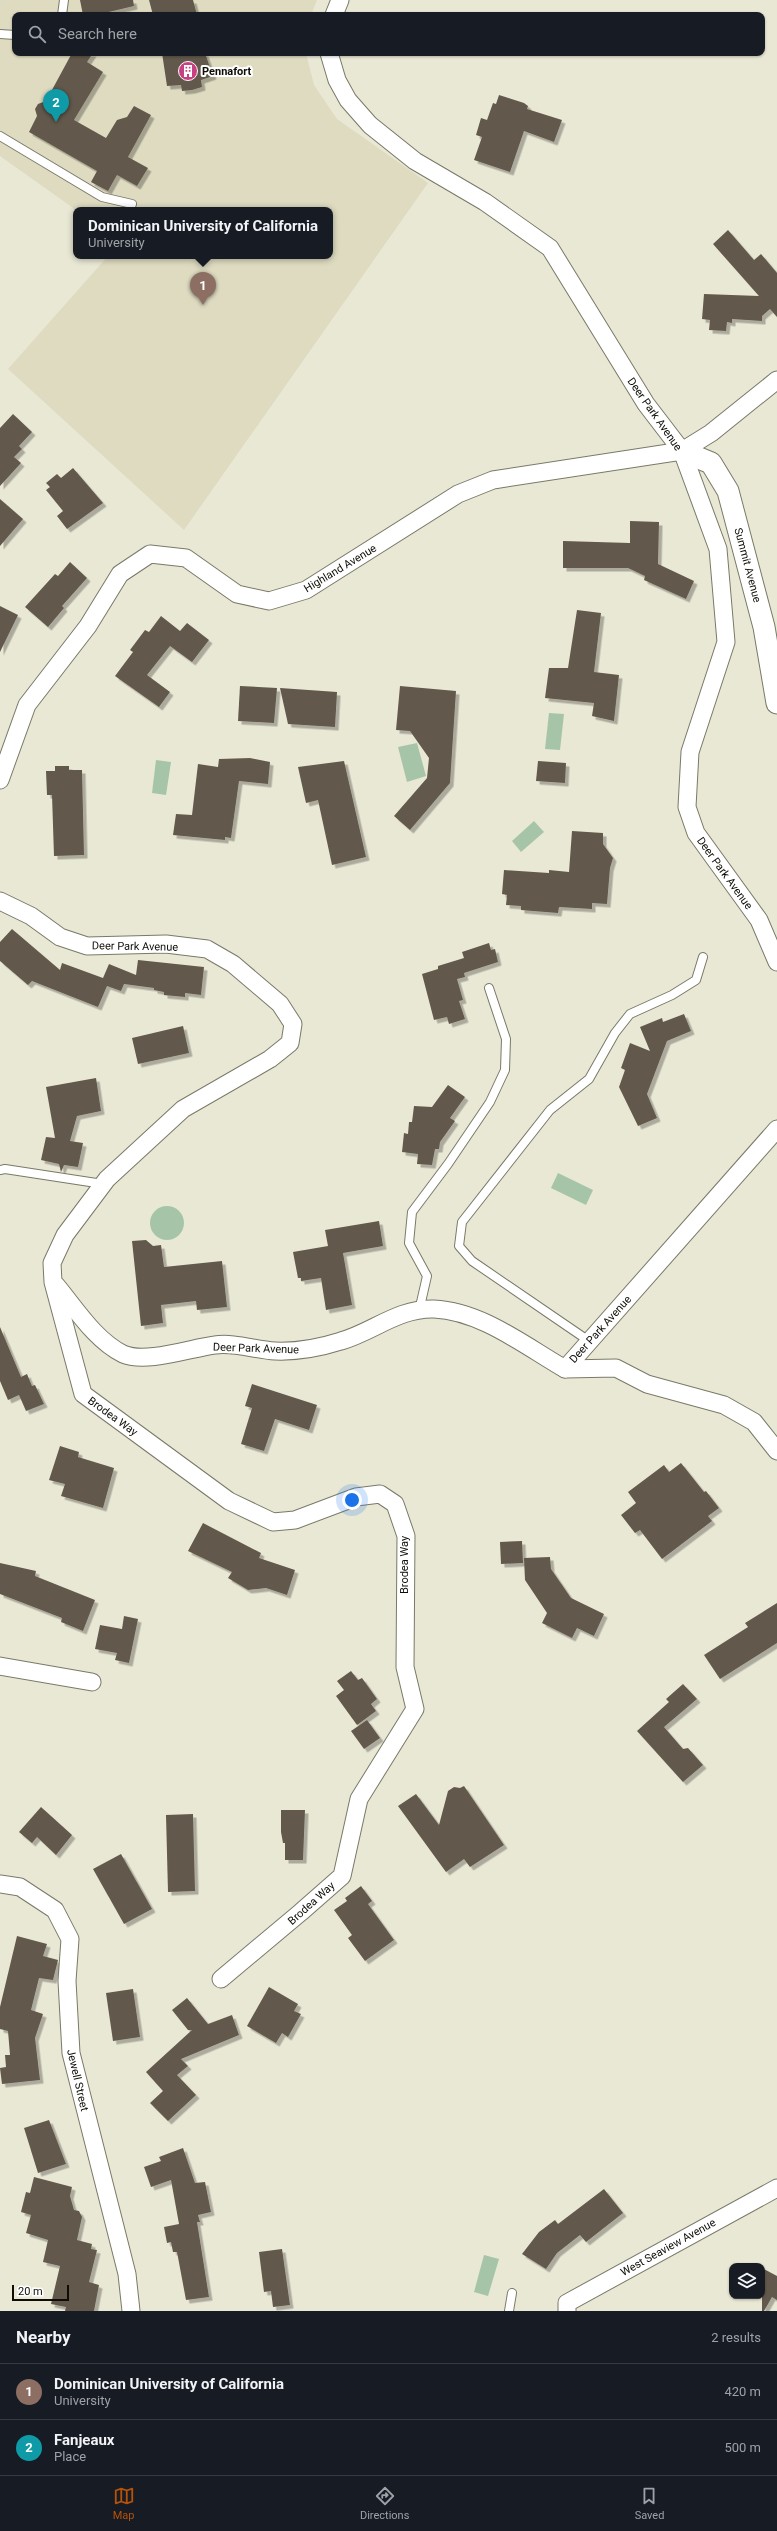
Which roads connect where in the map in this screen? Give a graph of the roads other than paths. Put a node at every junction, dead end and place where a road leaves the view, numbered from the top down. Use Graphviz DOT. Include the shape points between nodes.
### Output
graph roads {
  1 [pos="64,0"];
  2 [pos="340,0"];
  3 [pos="62,12"];
  4 [pos="335,12"];
  5 [pos="0,34"];
  6 [pos="12,35"];
  7 [pos="330,56"];
  8 [pos="0,136"];
  9 [pos="132,204"];
  10 [pos="777,380"];
  11 [pos="682,450"];
  12 [pos="777,703"];
  13 [pos="0,780"];
  14 [pos="0,901"];
  15 [pos="703,957"];
  16 [pos="777,962"];
  17 [pos="489,988"];
  18 [pos="777,1129"];
  19 [pos="0,1170"];
  20 [pos="103,1184"];
  21 [pos="53,1282"];
  22 [pos="419,1311"];
  23 [pos="589,1341"];
  24 [pos="565,1368"];
  25 [pos="777,1451"];
  26 [pos="0,1666"];
  27 [pos="92,1682"];
  28 [pos="0,1884"];
  29 [pos="221,1979"];
  30 [pos="777,2188"];
  31 [pos="512,2293"];
  32 [pos="131,2311"];
  33 [pos="509,2311"];
  34 [pos="567,2311"];
  1 -- 3 [label="lane"];
  2 -- 4 [label="street"];
  5 -- 6 [label="lane"];
  7 -- 11 [label="street, Deer Park Avenue" via="337,80 348,100 370,125 416,161 485,202 550,248 646,404"];
  8 -- 9 [label="lane" via="102,197"];
  10 -- 11 [label="street, Highland Avenue" via="711,433"];
  11 -- 12 [label="street, Summit Avenue" via="711,462 728,491 764,627"];
  11 -- 13 [label="street, Highland Avenue" via="493,480 458,494 306,590 269,601 237,594 186,558 150,554 120,574 88,626 27,705"];
  11 -- 16 [label="street, Deer Park Avenue" via="718,549 726,642 690,752 686,807 696,833 759,920"];
  14 -- 20 [label="street, Deer Park Avenue" via="31,916 60,937 88,946 166,944 207,949 234,964 280,1004 293,1024 290,1043 270,1060 183,1109"];
  15 -- 23 [label="lane" via="696,980 672,995 630,1014 615,1033 589,1079 550,1110 462,1222 459,1246 472,1261"];
  17 -- 22 [label="lane" via="506,1039 505,1070 490,1102 412,1212 410,1243 427,1276"];
  18 -- 23 [label="street, Deer Park Avenue"];
  19 -- 20 [label="lane"];
  20 -- 21 [label="street, Deer Park Avenue" via="65,1235 52,1263"];
  21 -- 22 [label="street, Deer Park Avenue" via="104,1343 125,1355 148,1357 218,1344 276,1351 311,1350 345,1340 398,1315"];
  21 -- 29 [label="street, Brodea Way" via="83,1394 229,1501 273,1522 295,1520 356,1497 380,1494 395,1504 406,1536 405,1666 415,1709 359,1799 342,1876"];
  22 -- 24 [label="street, Deer Park Avenue" via="433,1309 456,1312 489,1325"];
  23 -- 24 [label="street, Deer Park Avenue"];
  24 -- 25 [label="street" via="616,1368 647,1384 724,1405 754,1422"];
  26 -- 27 [label="street"];
  28 -- 32 [label="street, Jewell Street" via="20,1887 55,1910 70,1939 67,1981 71,2052 127,2274"];
  30 -- 34 [label="street, West Seaview Avenue" via="567,2303"];
  31 -- 33 [label="lane"];
}
